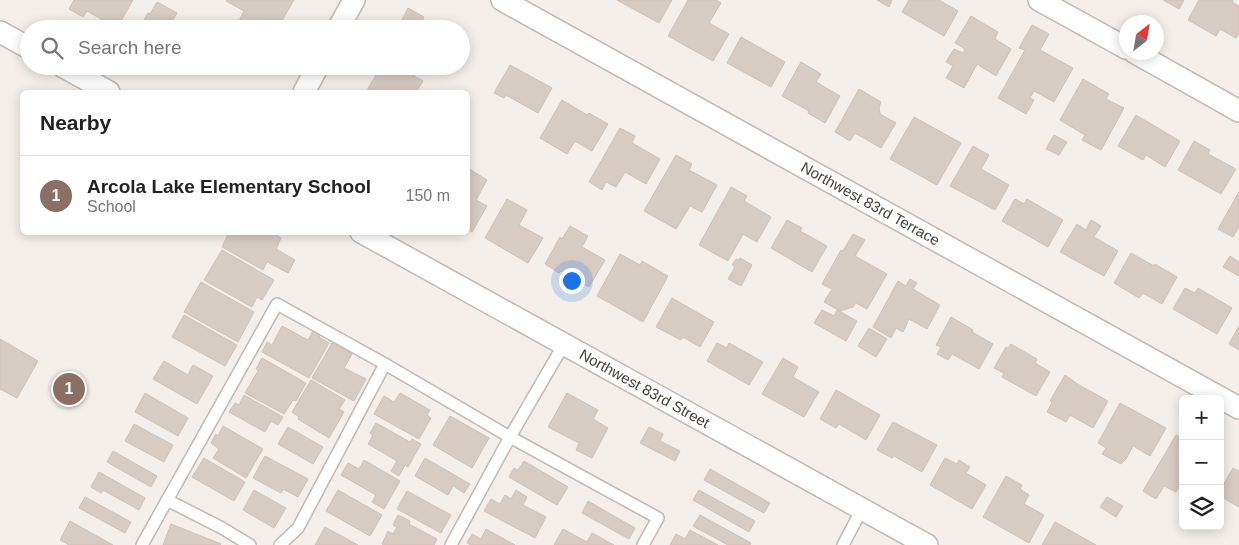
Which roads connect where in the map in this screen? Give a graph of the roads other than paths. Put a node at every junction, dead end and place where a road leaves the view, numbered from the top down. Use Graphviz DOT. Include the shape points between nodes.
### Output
graph roads {
  1 [pos="354,0"];
  2 [pos="502,0"];
  3 [pos="1039,0"];
  4 [pos="343,20"];
  5 [pos="0,32"];
  6 [pos="20,43"];
  7 [pos="1119,44"];
  8 [pos="1148,60"];
  9 [pos="78,75"];
  10 [pos="313,75"];
  11 [pos="105,90"];
  12 [pos="305,90"];
  13 [pos="1239,110"];
  14 [pos="366,235"];
  15 [pos="564,344"];
  16 [pos="385,364"];
  17 [pos="1239,408"];
  18 [pos="510,437"];
  19 [pos="167,500"];
  20 [pos="862,509"];
  21 [pos="142,545"];
  22 [pos="250,545"];
  23 [pos="280,545"];
  24 [pos="451,545"];
  25 [pos="643,545"];
  26 [pos="843,545"];
  27 [pos="927,545"];
  1 -- 4 [label="street"];
  2 -- 17 [label="street, Northwest 83rd Terrace"];
  3 -- 7 [label="street"];
  5 -- 6 [label="street"];
  8 -- 13 [label="street"];
  9 -- 11 [label="street"];
  10 -- 12 [label="street"];
  14 -- 15 [label="street, Northwest 83rd Street"];
  15 -- 18 [label="lane"];
  15 -- 20 [label="street, Northwest 83rd Street"];
  16 -- 18 [label="lane"];
  16 -- 19 [label="lane" via="277,304"];
  16 -- 23 [label="lane" via="298,528"];
  18 -- 24 [label="lane"];
  18 -- 25 [label="lane" via="658,518"];
  19 -- 21 [label="lane"];
  19 -- 22 [label="lane"];
  20 -- 26 [label="lane"];
  20 -- 27 [label="street, Northwest 83rd Street"];
}
